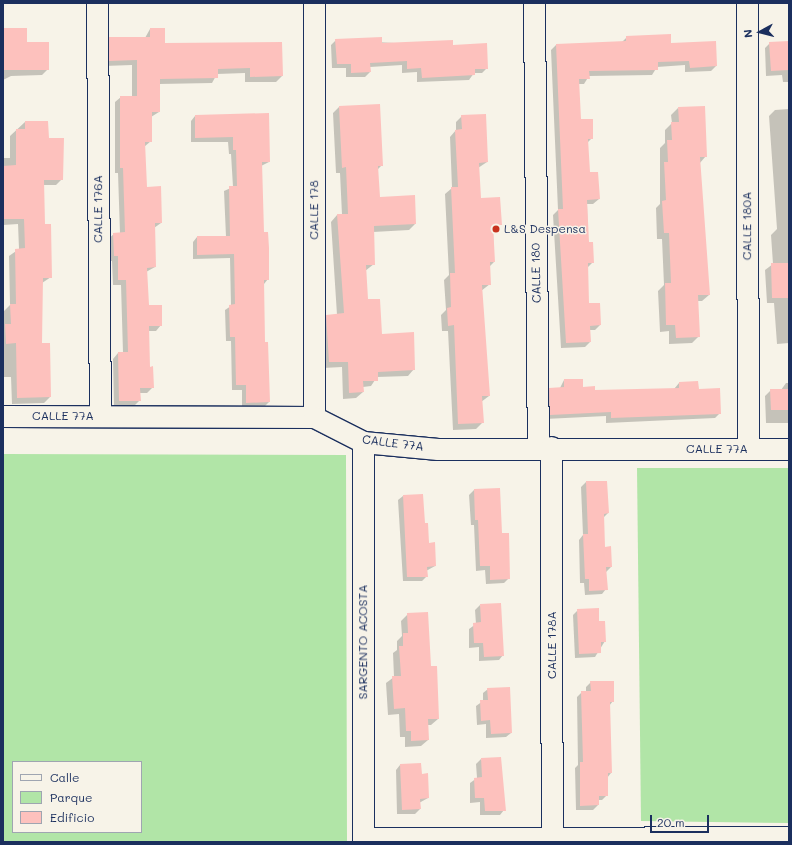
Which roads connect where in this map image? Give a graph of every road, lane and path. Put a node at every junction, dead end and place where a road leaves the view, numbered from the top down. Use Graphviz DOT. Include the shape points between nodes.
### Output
graph roads {
  1 [pos="97,3"];
  2 [pos="314,3"];
  3 [pos="534,3"];
  4 [pos="746,3"];
  5 [pos="3,416"];
  6 [pos="100,416"];
  7 [pos="314,416"];
  8 [pos="363,442"];
  9 [pos="544,447"];
  10 [pos="748,449"];
  11 [pos="789,449"];
  12 [pos="789,836"];
  13 [pos="750,839"];
  14 [pos="363,840"];
  15 [pos="552,840"];
  1 -- 6 [label="street, CALLE 176A"];
  2 -- 7 [label="street, CALLE 178"];
  3 -- 9 [label="street, CALLE 180"];
  4 -- 10 [label="street, CALLE 180A"];
  5 -- 6 [label="street, CALLE 77A"];
  6 -- 7 [label="street, CALLE 77A"];
  7 -- 8 [label="street, CALLE 77A"];
  8 -- 9 [label="street, CALLE 77A" via="438,449"];
  8 -- 14 [label="street, SARGENTO ACOSTA"];
  9 -- 10 [label="street, CALLE 77A"];
  9 -- 15 [label="street, CALLE 178A"];
  10 -- 11 [label="street, CALLE 77A"];
  12 -- 13 [label="street"];
  13 -- 15 [label="street"];
  14 -- 15 [label="street"];
}
